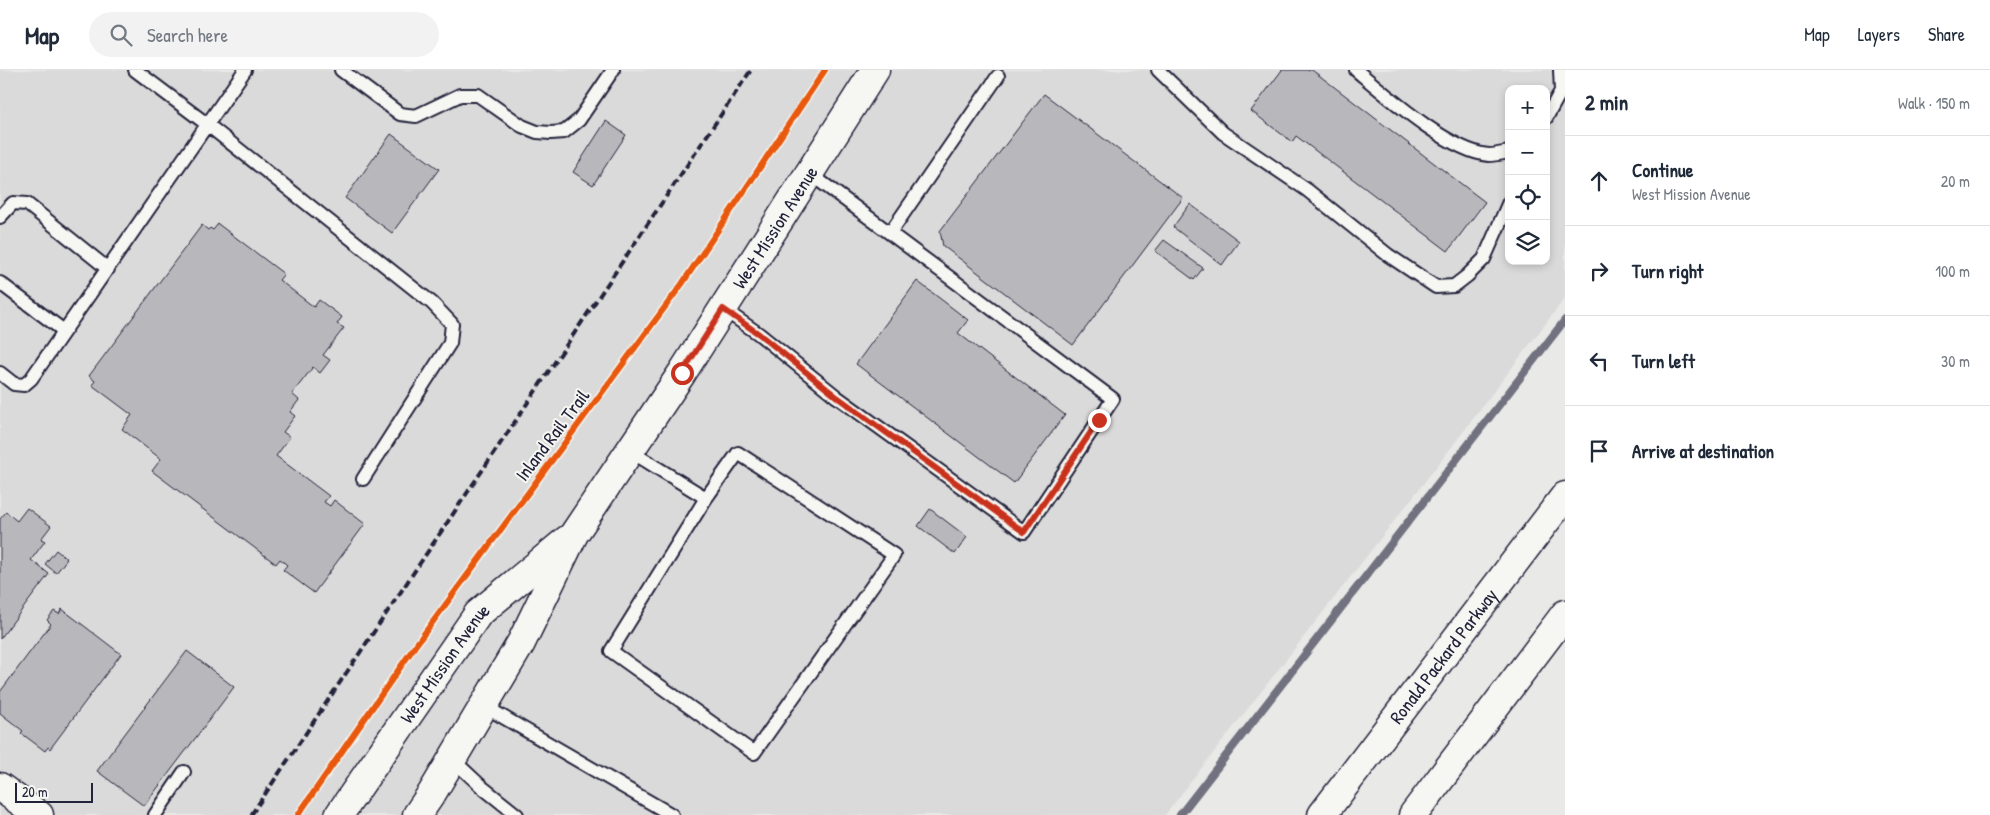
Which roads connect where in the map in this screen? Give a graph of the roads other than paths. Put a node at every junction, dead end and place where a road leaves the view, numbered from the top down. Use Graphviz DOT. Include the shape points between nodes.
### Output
graph roads {
  1 [pos="135,70"];
  2 [pos="245,70"];
  3 [pos="341,70"];
  4 [pos="613,70"];
  5 [pos="874,70"];
  6 [pos="1158,70"];
  7 [pos="1356,70"];
  8 [pos="1560,70"];
  9 [pos="998,76"];
  10 [pos="1550,111"];
  11 [pos="208,125"];
  12 [pos="1505,153"];
  13 [pos="809,173"];
  14 [pos="1505,211"];
  15 [pos="0,217"];
  16 [pos="890,233"];
  17 [pos="108,269"];
  18 [pos="0,284"];
  19 [pos="723,309"];
  20 [pos="64,331"];
  21 [pos="0,373"];
  22 [pos="630,451"];
  23 [pos="363,479"];
  24 [pos="1565,496"];
  25 [pos="706,498"];
  26 [pos="574,534"];
  27 [pos="1565,614"];
  28 [pos="484,706"];
  29 [pos="452,759"];
  30 [pos="184,772"];
  31 [pos="0,787"];
  32 [pos="39,815"];
  33 [pos="155,815"];
  34 [pos="339,815"];
  35 [pos="417,815"];
  36 [pos="517,815"];
  37 [pos="672,815"];
  38 [pos="1322,815"];
  39 [pos="1413,815"];
  1 -- 11 [label="lane"];
  2 -- 11 [label="lane"];
  3 -- 4 [label="lane" via="400,114 416,116 460,95 478,94 522,126 537,132 564,132 579,120"];
  5 -- 13 [label="main road, West Mission Avenue"];
  6 -- 14 [label="lane" via="1223,133 1307,190 1388,255 1436,288 1454,286 1484,259"];
  7 -- 12 [label="lane" via="1405,111 1460,147 1490,155"];
  8 -- 10 [label="lane" via="1560,92"];
  9 -- 16 [label="lane"];
  11 -- 17 [label="lane"];
  11 -- 23 [label="lane" via="432,302 452,324 450,343"];
  13 -- 16 [label="lane"];
  13 -- 19 [label="main road, West Mission Avenue"];
  15 -- 17 [label="lane" via="13,204 27,204"];
  16 -- 19 [label="lane" via="1113,399 1024,532 837,397"];
  17 -- 20 [label="lane"];
  18 -- 20 [label="lane"];
  19 -- 22 [label="main road, West Mission Avenue"];
  20 -- 21 [label="lane" via="24,385 14,384"];
  22 -- 25 [label="lane"];
  22 -- 26 [label="main road, West Mission Avenue"];
  24 -- 38 [label="main road, Ronald Packard Parkway"];
  25 -- 25 [label="lane" via="611,651 754,753 894,555 738,453"];
  26 -- 28 [label="main road, West Mission Avenue" via="521,643"];
  26 -- 34 [label="main road, West Mission Avenue" via="478,614"];
  27 -- 39 [label="main road"];
  28 -- 29 [label="main road, West Mission Avenue"];
  28 -- 37 [label="lane"];
  29 -- 35 [label="main road, West Mission Avenue"];
  29 -- 36 [label="lane"];
  30 -- 33 [label="lane"];
  31 -- 32 [label="main road"];
}
